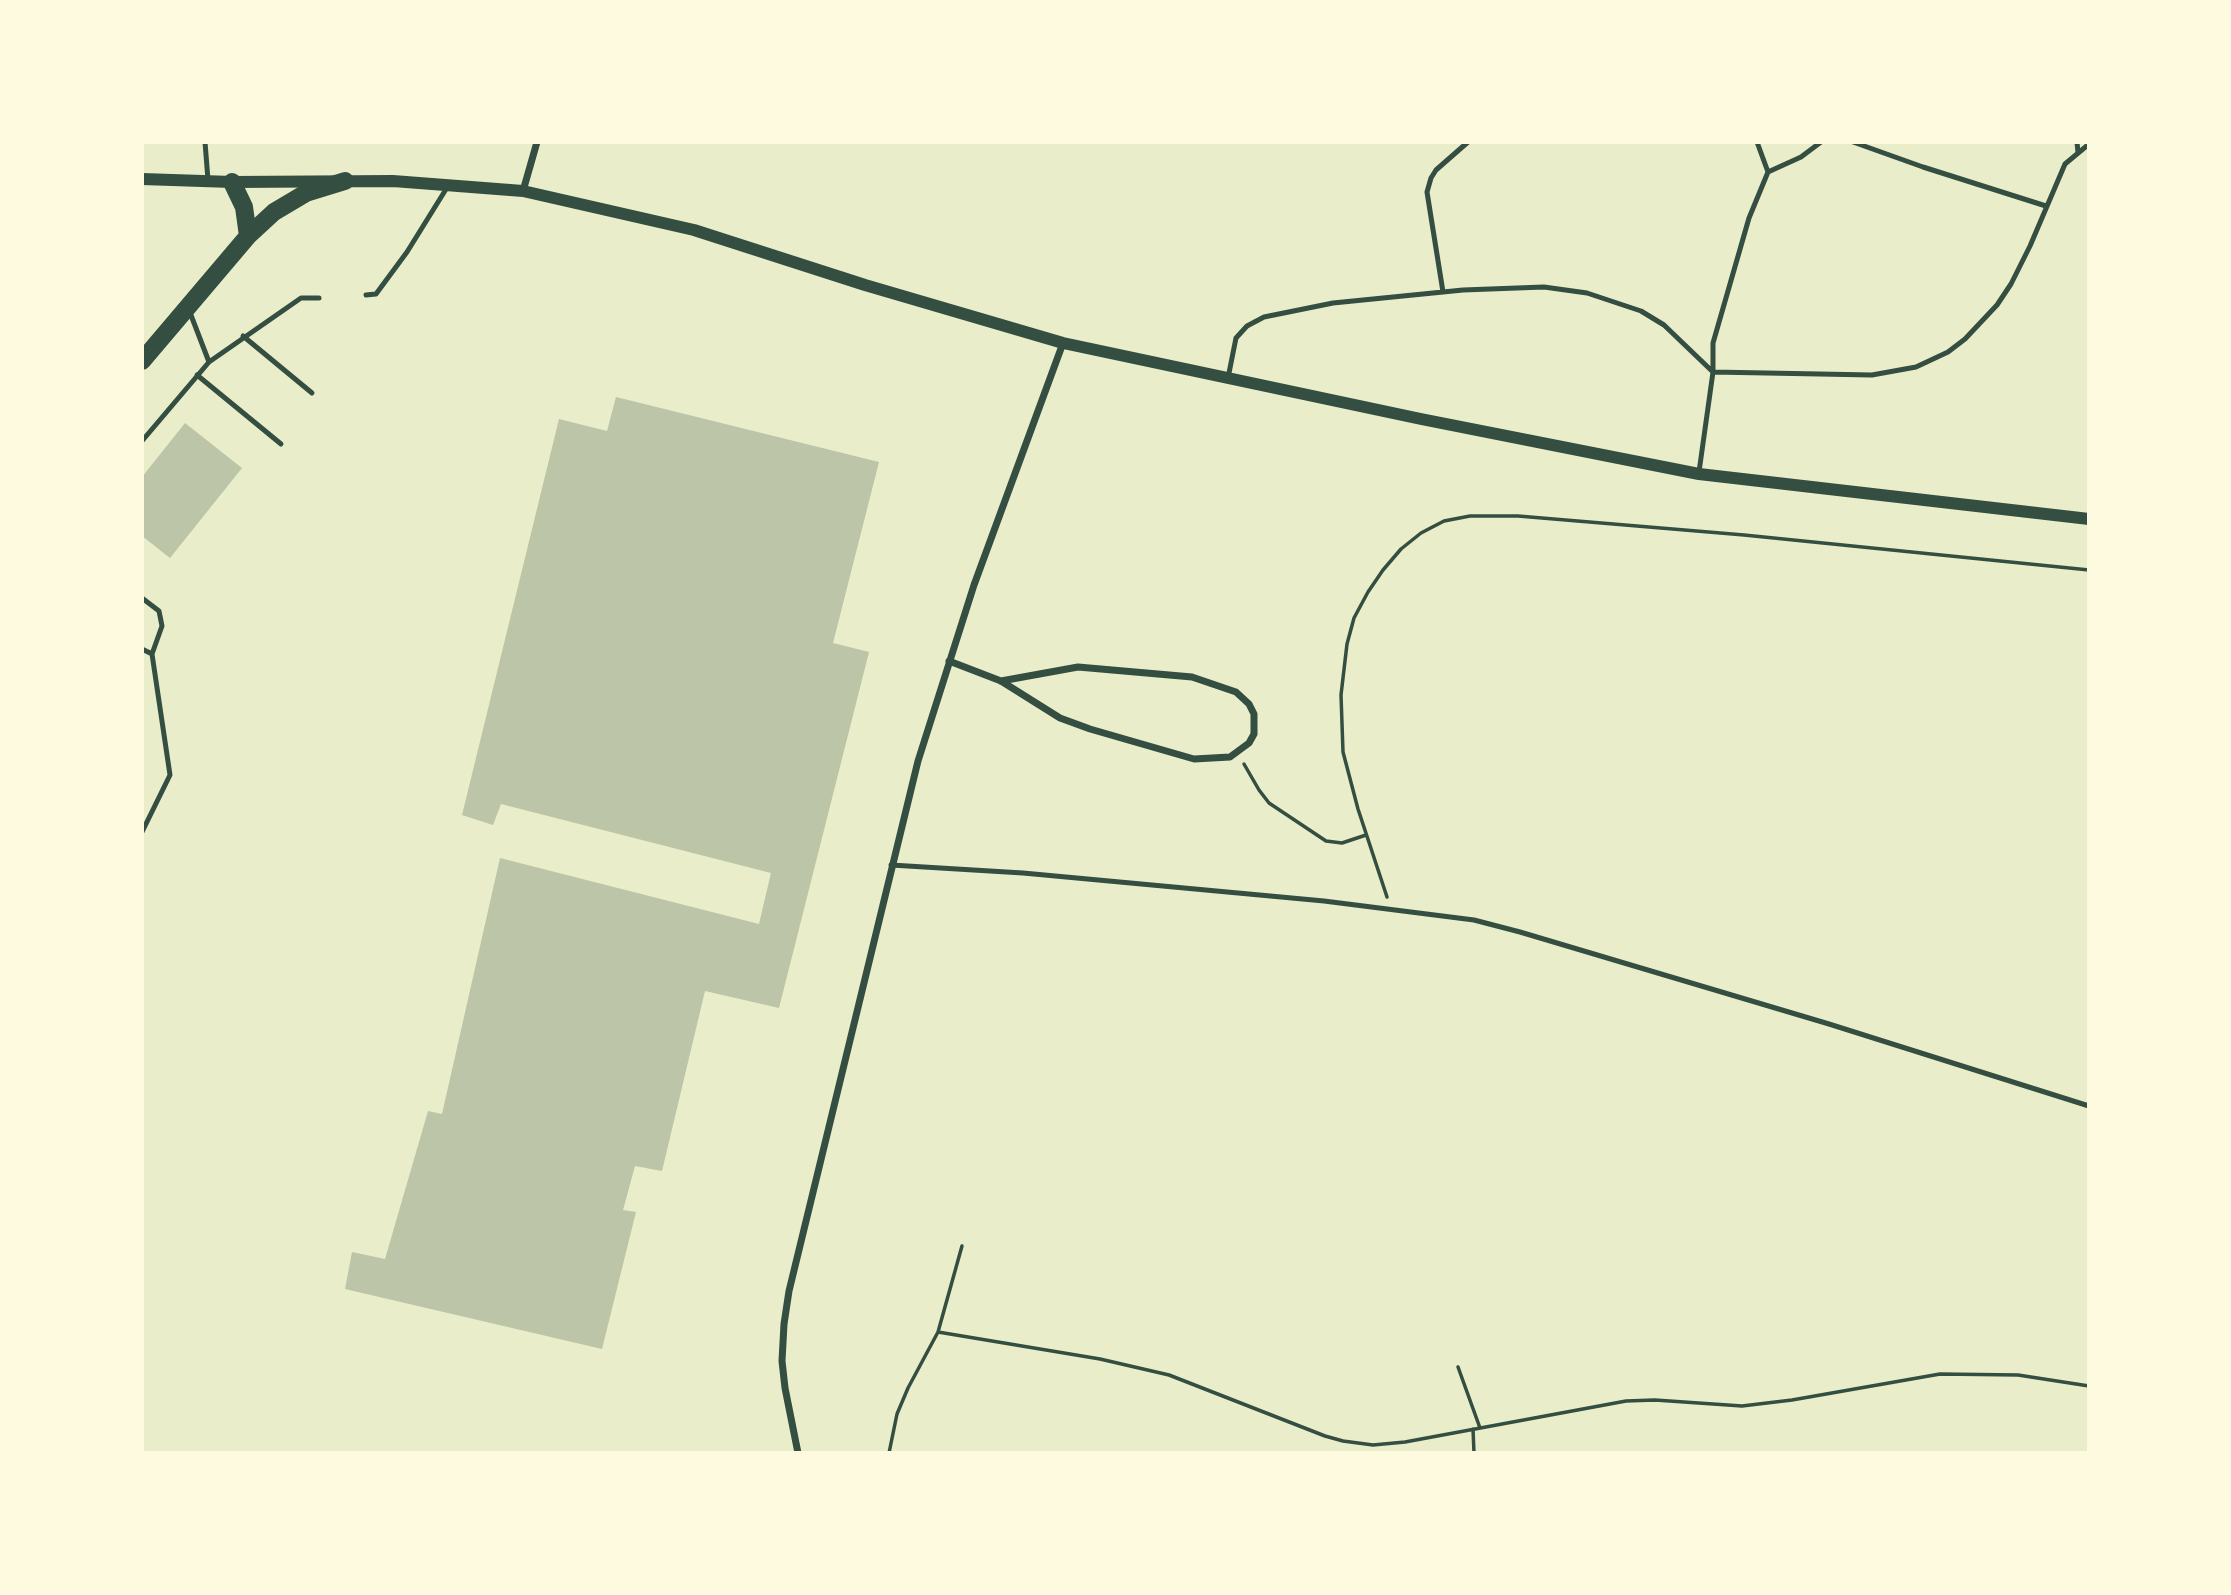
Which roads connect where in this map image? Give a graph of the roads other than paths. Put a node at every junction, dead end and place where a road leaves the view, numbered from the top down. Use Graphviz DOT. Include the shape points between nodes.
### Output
graph roads {
  1 [pos="205,142"];
  2 [pos="537,142"];
  3 [pos="1468,142"];
  4 [pos="1757,142"];
  5 [pos="1821,142"];
  6 [pos="1858,142"];
  7 [pos="2077,142"];
  8 [pos="2089,144"];
  9 [pos="2078,153"];
  10 [pos="1768,172"];
  11 [pos="142,179"];
  12 [pos="208,181"];
  13 [pos="232,181"];
  14 [pos="345,181"];
  15 [pos="448,186"];
  16 [pos="523,191"];
  17 [pos="2046,206"];
  18 [pos="248,236"];
  19 [pos="1443,292"];
  20 [pos="366,295"];
  21 [pos="319,298"];
  22 [pos="187,307"];
  23 [pos="243,337"];
  24 [pos="1063,343"];
  25 [pos="142,361"];
  26 [pos="209,362"];
  27 [pos="1713,372"];
  28 [pos="197,375"];
  29 [pos="1228,378"];
  30 [pos="312,393"];
  31 [pos="142,441"];
  32 [pos="281,444"];
  33 [pos="1699,474"];
  34 [pos="2089,519"];
  35 [pos="142,598"];
  36 [pos="142,649"];
  37 [pos="152,654"];
  38 [pos="949,661"];
  39 [pos="1001,681"];
  40 [pos="142,832"];
  41 [pos="891,865"];
  42 [pos="2089,1106"];
  43 [pos="798,1453"];
  1 -- 12 [label="lane"];
  2 -- 16 [label="street"];
  3 -- 19 [label="lane" via="1436,170 1427,192"];
  4 -- 10 [label="lane"];
  5 -- 10 [label="lane"];
  6 -- 17 [label="lane"];
  7 -- 9 [label="lane"];
  8 -- 9 [label="lane"];
  9 -- 17 [label="lane" via="2065,164"];
  10 -- 27 [label="lane" via="1749,218 1713,343"];
  11 -- 12 [label="street"];
  12 -- 13 [label="street"];
  13 -- 14 [label="street"];
  13 -- 18 [label="highway" via="244,207"];
  14 -- 15 [label="street"];
  14 -- 18 [label="highway" via="290,201"];
  15 -- 16 [label="street"];
  15 -- 20 [label="lane" via="376,294"];
  16 -- 24 [label="street" via="694,230"];
  17 -- 27 [label="lane" via="1997,305 1965,339 1929,362 1872,375"];
  18 -- 22 [label="highway"];
  19 -- 27 [label="lane" via="1544,287 1587,293 1623,304 1664,325"];
  19 -- 29 [label="lane" via="1332,303 1264,317 1237,338"];
  21 -- 23 [label="lane" via="301,298"];
  22 -- 25 [label="highway"];
  22 -- 26 [label="lane"];
  23 -- 26 [label="lane"];
  23 -- 30 [label="lane"];
  24 -- 29 [label="street"];
  24 -- 38 [label="street"];
  26 -- 28 [label="lane"];
  27 -- 33 [label="lane"];
  28 -- 31 [label="lane"];
  28 -- 32 [label="lane"];
  29 -- 33 [label="street"];
  33 -- 34 [label="street"];
  35 -- 37 [label="lane" via="159,611 162,626"];
  36 -- 37 [label="lane"];
  37 -- 40 [label="lane" via="170,775"];
  38 -- 39 [label="street"];
  38 -- 41 [label="street"];
  39 -- 39 [label="street" via="1060,718 1194,759 1230,757 1250,743 1254,734 1254,714 1236,692 1192,677 1078,667"];
  41 -- 42 [label="lane" via="1023,873 1474,920"];
  41 -- 43 [label="street" via="787,1303 782,1362"];
}
